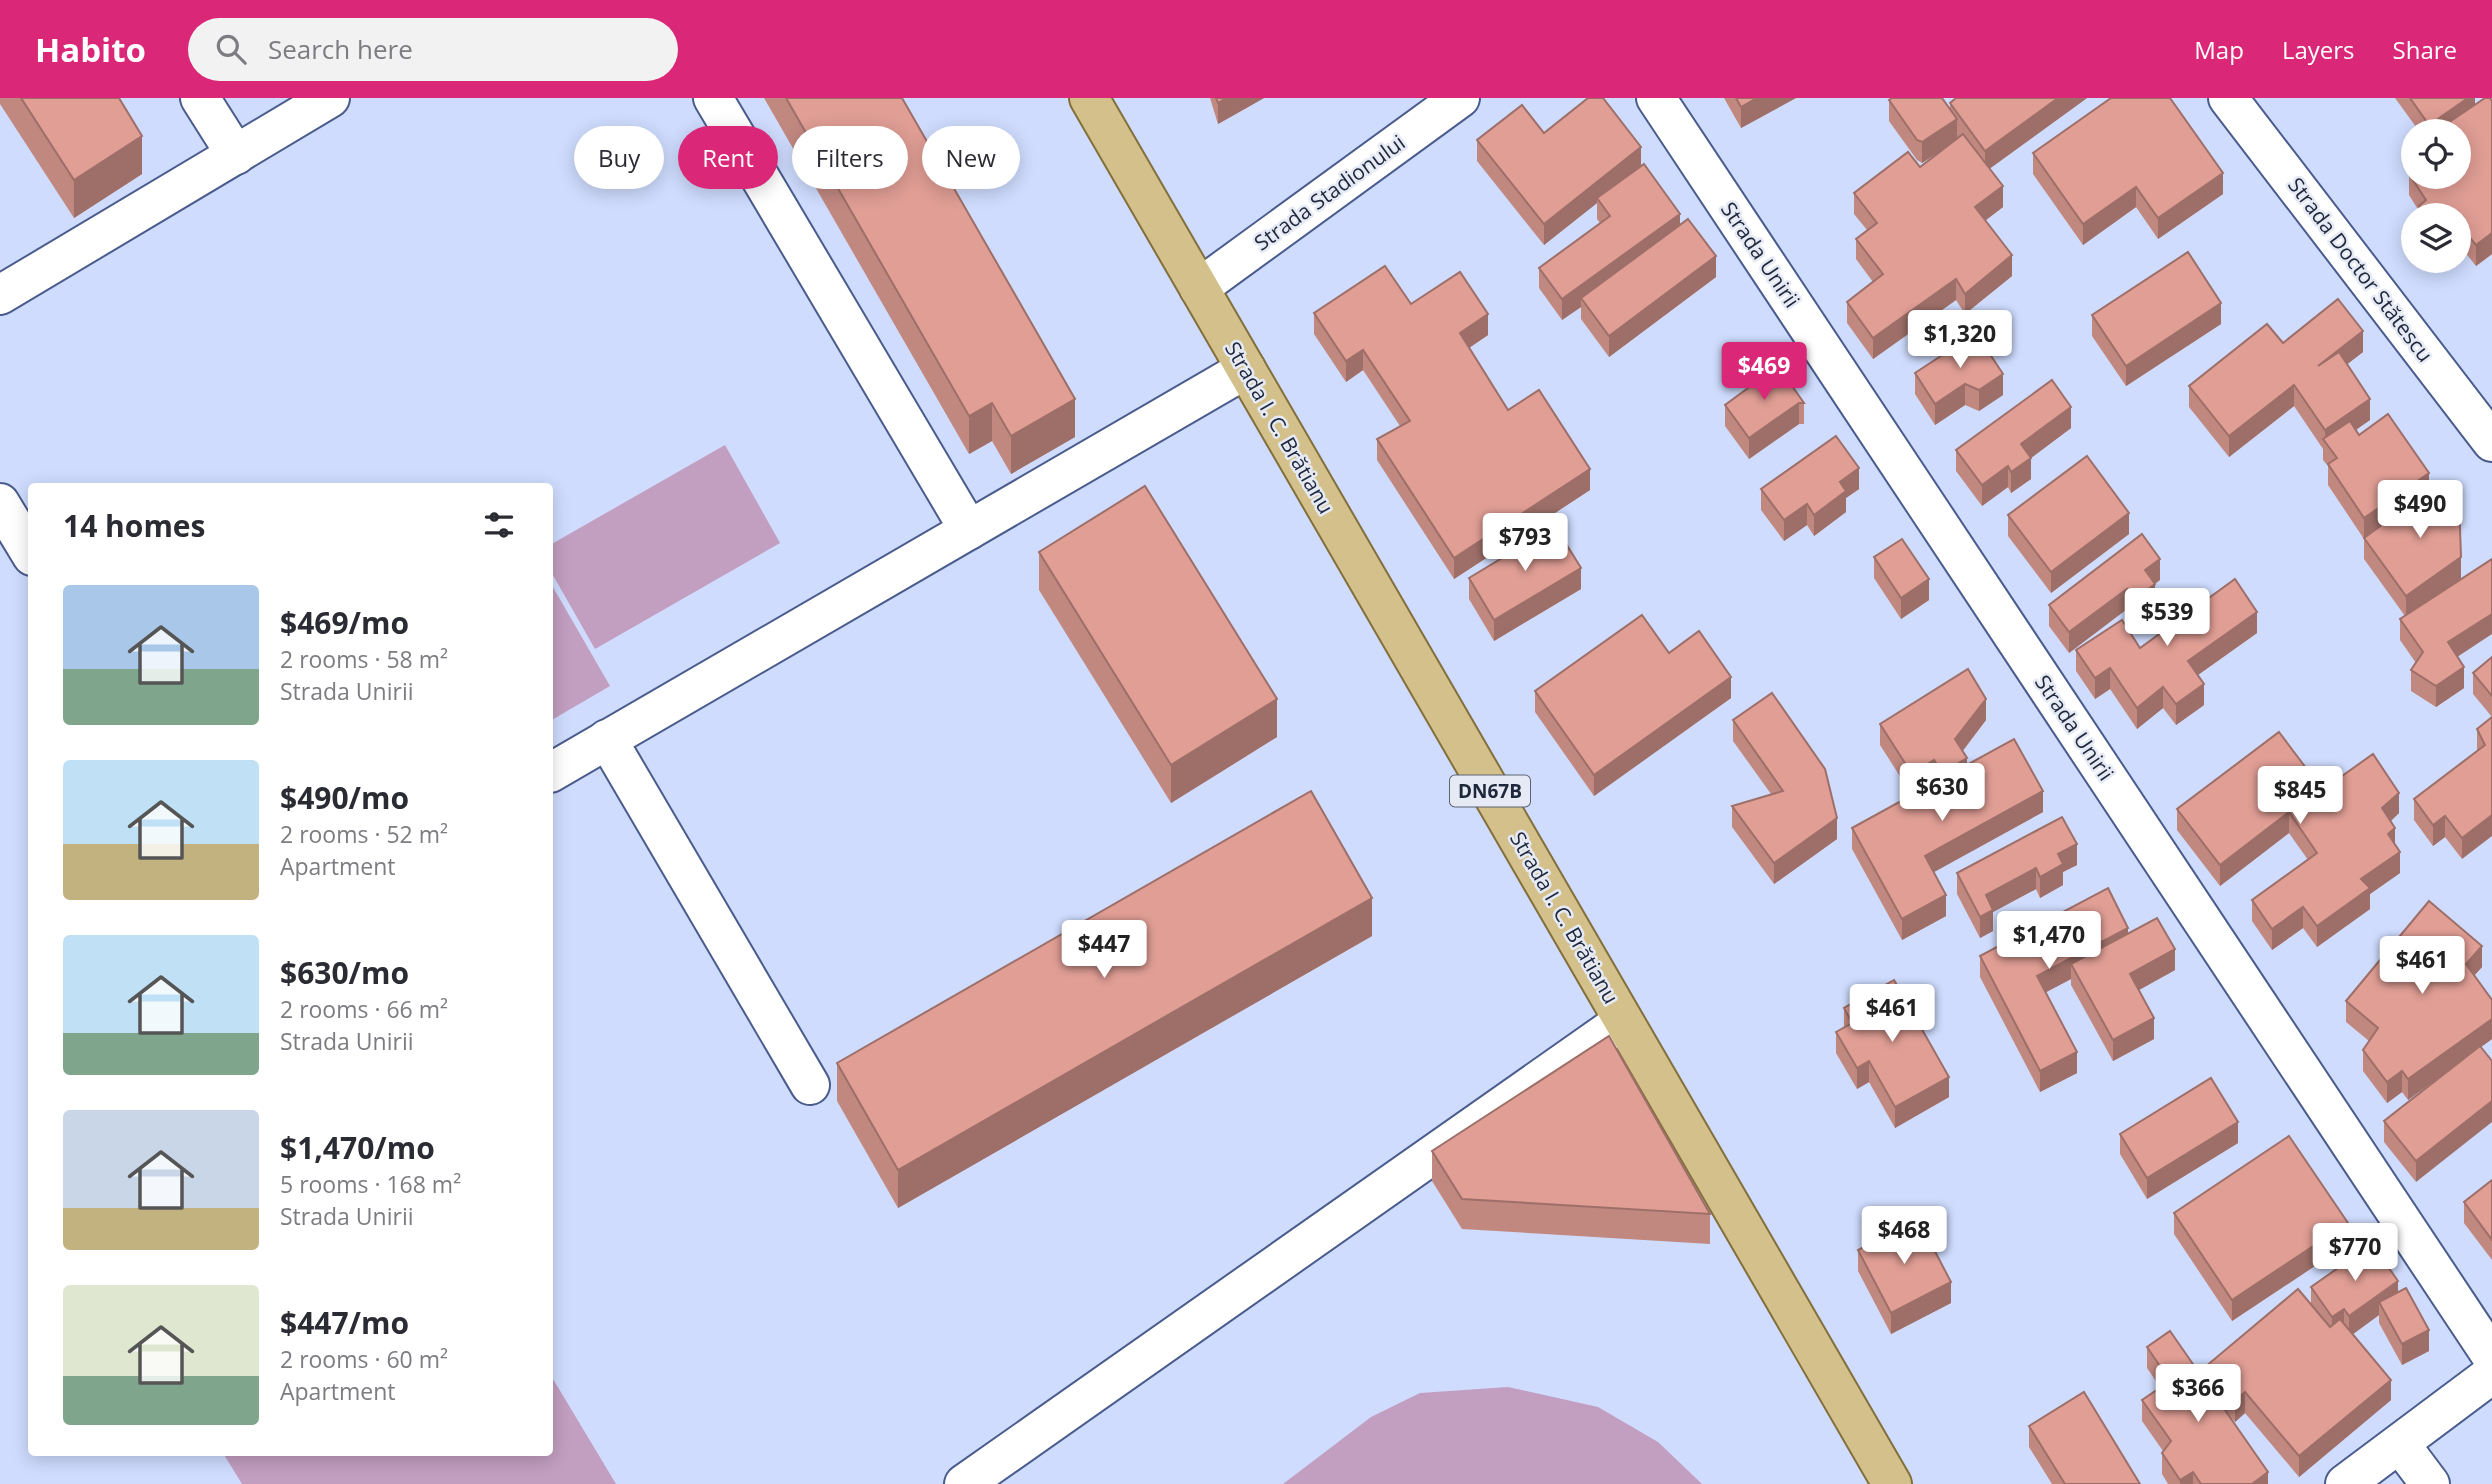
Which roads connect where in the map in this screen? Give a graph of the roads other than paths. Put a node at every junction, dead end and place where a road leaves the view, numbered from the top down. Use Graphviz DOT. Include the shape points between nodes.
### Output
graph roads {
  1 [pos="200,98"];
  2 [pos="330,98"];
  3 [pos="713,98"];
  4 [pos="1089,98"];
  5 [pos="1460,98"];
  6 [pos="1656,98"];
  7 [pos="2231,99"];
  8 [pos="236,155"];
  9 [pos="1199,288"];
  10 [pos="0,295"];
  11 [pos="1246,369"];
  12 [pos="2492,442"];
  13 [pos="0,503"];
  14 [pos="969,530"];
  15 [pos="28,549"];
  16 [pos="607,739"];
  17 [pos="553,771"];
  18 [pos="1623,1021"];
  19 [pos="810,1085"];
  20 [pos="2492,1357"];
  21 [pos="2492,1374"];
  22 [pos="2399,1444"];
  23 [pos="964,1484"];
  24 [pos="1892,1484"];
  25 [pos="2345,1484"];
  26 [pos="2430,1484"];
  1 -- 8 [label="street"];
  2 -- 8 [label="street"];
  3 -- 14 [label="street"];
  4 -- 9 [label="main road, Strada I. C. Brătianu / DN67B"];
  5 -- 9 [label="street, Strada Stadionului"];
  6 -- 20 [label="street, Strada Unirii"];
  7 -- 12 [label="street, Strada Doctor Stătescu"];
  8 -- 10 [label="street"];
  9 -- 11 [label="main road, Strada I. C. Brătianu / DN67B"];
  11 -- 14 [label="street"];
  11 -- 18 [label="main road, Strada I. C. Brătianu / DN67B"];
  13 -- 15 [label="street"];
  14 -- 16 [label="street"];
  16 -- 17 [label="street"];
  16 -- 19 [label="street"];
  18 -- 23 [label="street"];
  18 -- 24 [label="main road, Strada I. C. Brătianu / DN67B"];
  21 -- 22 [label="street"];
  22 -- 25 [label="street"];
  22 -- 26 [label="street"];
}
